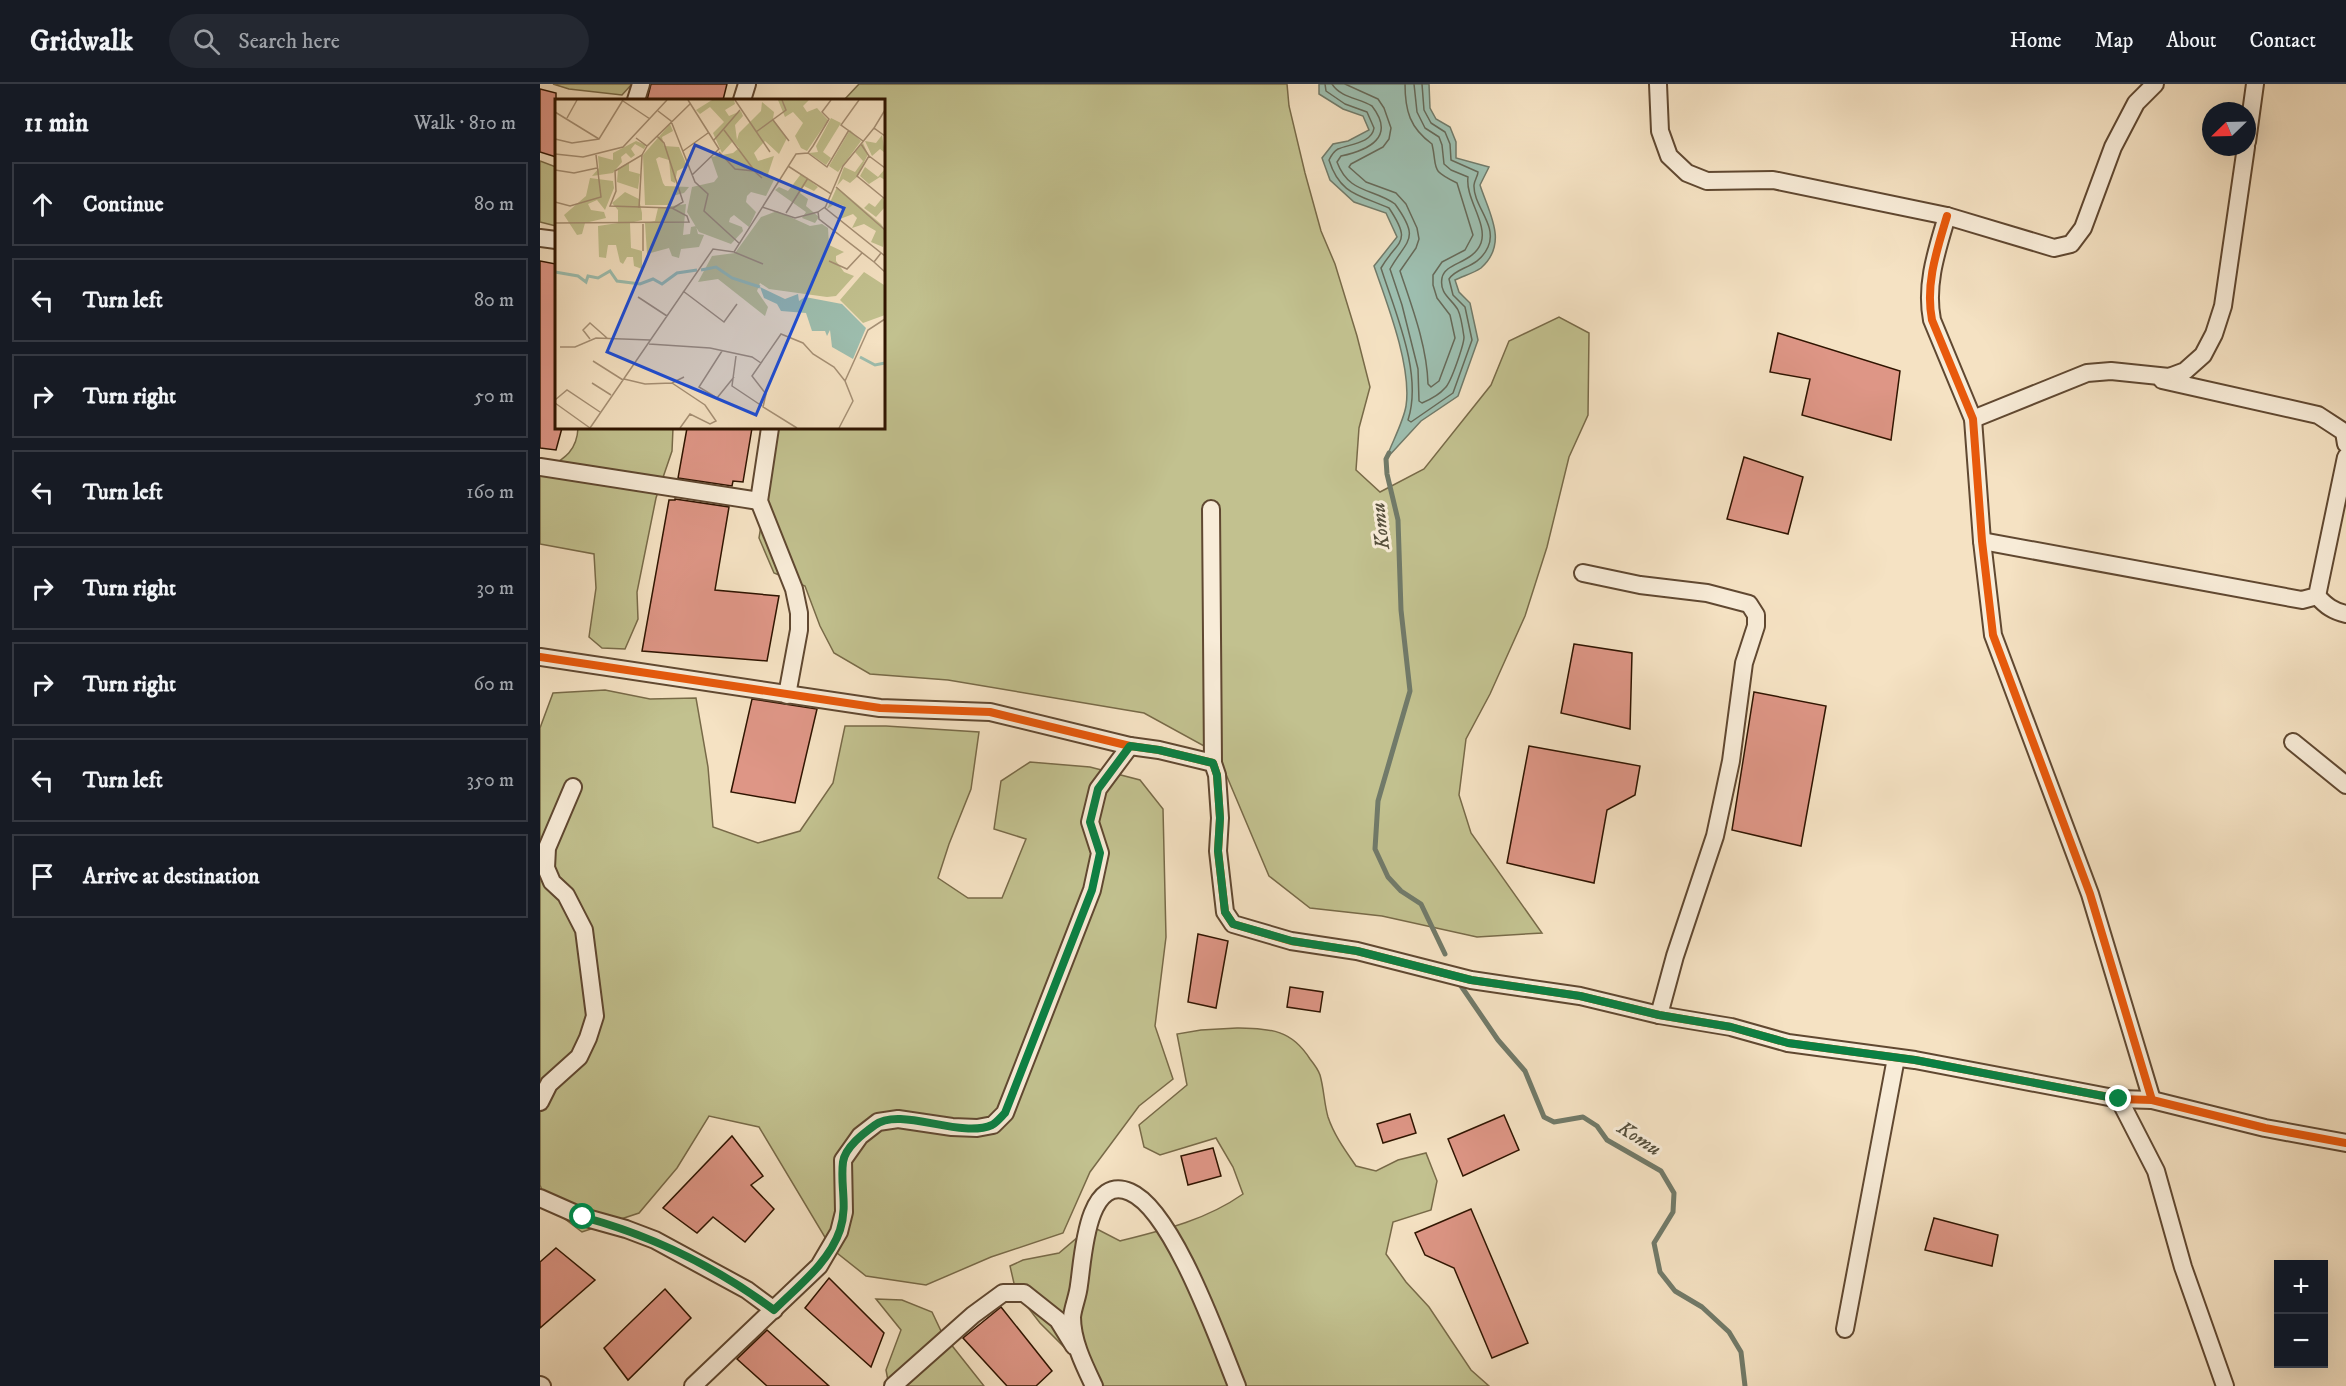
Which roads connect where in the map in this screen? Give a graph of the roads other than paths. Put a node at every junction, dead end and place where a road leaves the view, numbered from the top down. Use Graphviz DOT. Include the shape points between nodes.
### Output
graph roads {
  1 [pos="640,84"];
  2 [pos="747,84"];
  3 [pos="1658,84"];
  4 [pos="2155,84"];
  5 [pos="2255,84"];
  6 [pos="636,99"];
  7 [pos="742,99"];
  8 [pos="2253,102"];
  9 [pos="2245,156"];
  10 [pos="1947,216"];
  11 [pos="540,237"];
  12 [pos="555,240"];
  13 [pos="2130,373"];
  14 [pos="1973,419"];
  15 [pos="770,429"];
  16 [pos="2346,444"];
  17 [pos="2346,457"];
  18 [pos="540,467"];
  19 [pos="759,501"];
  20 [pos="1211,509"];
  21 [pos="1982,541"];
  22 [pos="1583,573"];
  23 [pos="2317,596"];
  24 [pos="2346,614"];
  25 [pos="540,657"];
  26 [pos="787,695"];
  27 [pos="2293,742"];
  28 [pos="1130,746"];
  29 [pos="1213,763"];
  30 [pos="2346,784"];
  31 [pos="573,787"];
  32 [pos="543,876"];
  33 [pos="1659,1015"];
  34 [pos="1896,1058"];
  35 [pos="2119,1099"];
  36 [pos="2152,1100"];
  37 [pos="540,1101"];
  38 [pos="2346,1143"];
  39 [pos="540,1198"];
  40 [pos="774,1310"];
  41 [pos="1845,1329"];
  42 [pos="1079,1354"];
  43 [pos="693,1386"];
  44 [pos="893,1386"];
  45 [pos="1095,1386"];
  46 [pos="1237,1386"];
  47 [pos="2225,1386"];
  1 -- 6 [label="street"];
  2 -- 7 [label="street"];
  3 -- 10 [label="street" via="1660,130 1669,156 1687,173 1707,181 1773,180"];
  4 -- 10 [label="street" via="2136,103 2113,147 2083,228 2071,244 2054,248"];
  5 -- 8 [label="street"];
  9 -- 13 [label="street" via="2223,306 2203,355 2185,371 2169,377"];
  10 -- 14 [label="street" via="1930,274 1929,303 1932,320"];
  11 -- 12 [label="street"];
  13 -- 14 [label="street" via="2087,373"];
  13 -- 16 [label="street" via="2318,415 2344,432"];
  14 -- 21 [label="street"];
  15 -- 19 [label="street"];
  17 -- 23 [label="street"];
  18 -- 19 [label="street"];
  19 -- 26 [label="street" via="800,613"];
  20 -- 29 [label="street"];
  21 -- 23 [label="street" via="2302,600"];
  21 -- 36 [label="street" via="1993,635 2090,894"];
  22 -- 33 [label="street" via="1749,604 1756,615 1714,836"];
  23 -- 24 [label="street" via="2324,605"];
  25 -- 26 [label="street"];
  26 -- 28 [label="street" via="880,708 990,712"];
  27 -- 30 [label="street"];
  28 -- 29 [label="street"];
  28 -- 40 [label="street" via="1098,789 1090,822 1100,853 1094,882 1005,1113 993,1125 977,1128 898,1119 878,1122 860,1136 843,1160 844,1212 839,1232 819,1266"];
  29 -- 33 [label="street" via="1217,775 1218,851 1225,912 1233,924 1292,941 1357,951 1471,980 1580,996"];
  31 -- 32 [label="street" via="547,848"];
  32 -- 37 [label="street" via="566,895 584,930 596,1016 579,1057 549,1084"];
  33 -- 34 [label="street" via="1731,1027 1788,1043"];
  34 -- 35 [label="street"];
  34 -- 41 [label="street"];
  35 -- 36 [label="street"];
  35 -- 47 [label="street" via="2156,1172 2183,1267"];
  36 -- 38 [label="street"];
  39 -- 40 [label="street" via="583,1217 656,1240 747,1290"];
  40 -- 43 [label="street"];
  42 -- 44 [label="street" via="1058,1320 1024,1293 1003,1293"];
  42 -- 45 [label="street"];
  42 -- 46 [label="street" via="1072,1317 1088,1221 1103,1196 1113,1190 1130,1191 1147,1203 1180,1252"];
}
